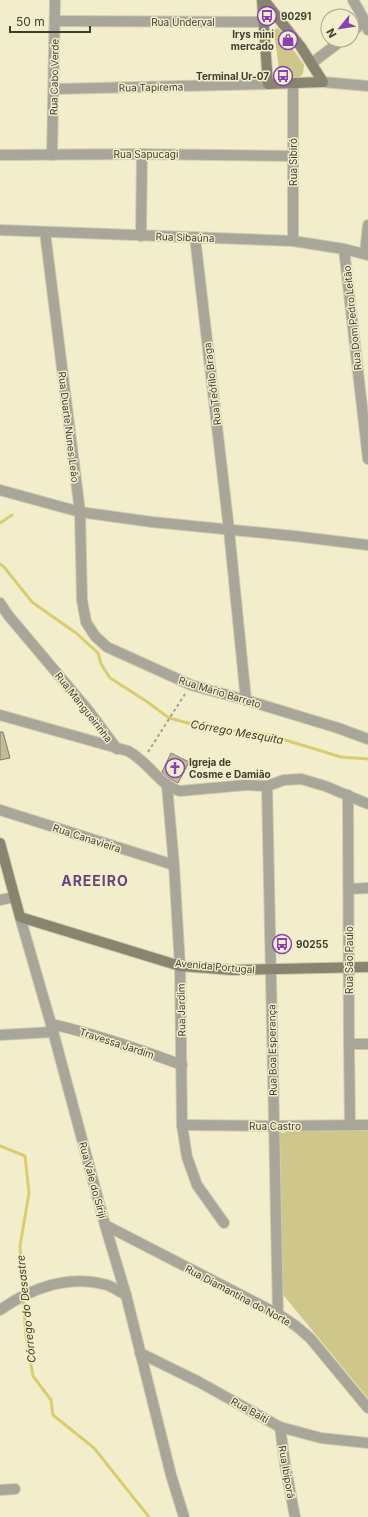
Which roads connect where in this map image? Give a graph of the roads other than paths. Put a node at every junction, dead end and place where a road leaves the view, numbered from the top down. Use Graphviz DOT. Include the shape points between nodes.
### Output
graph roads {
  1 [pos="55,0"];
  2 [pos="263,0"];
  3 [pos="353,0"];
  4 [pos="55,22"];
  5 [pos="264,22"];
  6 [pos="367,26"];
  7 [pos="332,48"];
  8 [pos="312,63"];
  9 [pos="323,82"];
  10 [pos="268,84"];
  11 [pos="294,84"];
  12 [pos="368,86"];
  13 [pos="54,88"];
  14 [pos="142,154"];
  15 [pos="0,155"];
  16 [pos="52,155"];
  17 [pos="293,156"];
  18 [pos="368,225"];
  19 [pos="0,230"];
  20 [pos="45,232"];
  21 [pos="141,236"];
  22 [pos="195,237"];
  23 [pos="293,241"];
  24 [pos="344,249"];
  25 [pos="367,254"];
  26 [pos="368,459"];
  27 [pos="0,490"];
  28 [pos="80,512"];
  29 [pos="228,530"];
  30 [pos="368,545"];
  31 [pos="0,603"];
  32 [pos="86,622"];
  33 [pos="246,700"];
  34 [pos="0,715"];
  35 [pos="368,739"];
  36 [pos="117,749"];
  37 [pos="167,786"];
  38 [pos="267,786"];
  39 [pos="348,795"];
  40 [pos="368,804"];
  41 [pos="0,810"];
  42 [pos="0,844"];
  43 [pos="174,866"];
  44 [pos="368,888"];
  45 [pos="349,889"];
  46 [pos="14,897"];
  47 [pos="0,900"];
  48 [pos="20,917"];
  49 [pos="180,966"];
  50 [pos="368,967"];
  51 [pos="349,968"];
  52 [pos="270,970"];
  53 [pos="52,1028"];
  54 [pos="0,1035"];
  55 [pos="349,1044"];
  56 [pos="368,1044"];
  57 [pos="182,1065"];
  58 [pos="182,1125"];
  59 [pos="350,1125"];
  60 [pos="368,1125"];
  61 [pos="273,1126"];
  62 [pos="224,1223"];
  63 [pos="105,1225"];
  64 [pos="126,1295"];
  65 [pos="0,1310"];
  66 [pos="278,1314"];
  67 [pos="140,1353"];
  68 [pos="368,1408"];
  69 [pos="280,1426"];
  70 [pos="368,1443"];
  71 [pos="15,1489"];
  72 [pos="0,1490"];
  73 [pos="184,1517"];
  74 [pos="295,1517"];
  1 -- 4 [label="street, Rua Cabo Verde"];
  2 -- 5 [label="street"];
  2 -- 8 [label="street"];
  3 -- 6 [label="street"];
  4 -- 5 [label="street, Rua Underval"];
  4 -- 13 [label="street, Rua Cabo Verde"];
  5 -- 10 [label="street"];
  7 -- 8 [label="street"];
  8 -- 9 [label="street"];
  9 -- 11 [label="street, Rua Tapirema"];
  9 -- 12 [label="street, Rua Tapirema"];
  10 -- 11 [label="street, Rua Tapirema"];
  10 -- 13 [label="street, Rua Tapirema"];
  11 -- 17 [label="street, Rua Sibiró"];
  13 -- 16 [label="street, Rua Cabo Verde"];
  14 -- 16 [label="street, Rua Sapucagi"];
  14 -- 17 [label="street, Rua Sapucagi"];
  14 -- 21 [label="street"];
  15 -- 16 [label="street, Rua Sapucagi"];
  17 -- 23 [label="street, Rua Sibiró"];
  18 -- 25 [label="street"];
  19 -- 20 [label="street, Rua Sibaúna"];
  20 -- 21 [label="street, Rua Sibaúna"];
  20 -- 28 [label="street, Rua Duarte Nunes Leão"];
  21 -- 22 [label="street, Rua Sibaúna"];
  22 -- 23 [label="street, Rua Sibaúna"];
  22 -- 29 [label="street, Rua Teófilo Braga"];
  23 -- 24 [label="street, Rua Sibaúna"];
  24 -- 25 [label="street, Rua Sibaúna"];
  24 -- 26 [label="street, Rua Dom Pedro Leitão"];
  27 -- 28 [label="street"];
  28 -- 29 [label="street"];
  28 -- 32 [label="street, Rua Duarte Nunes Leão" via="82,600"];
  29 -- 30 [label="street"];
  29 -- 33 [label="street, Rua Teófilo Braga"];
  31 -- 36 [label="street, Rua Mangueirinha"];
  32 -- 33 [label="street, Rua Mário Barreto" via="95,636 107,647 191,685"];
  33 -- 35 [label="street, Rua Mário Barreto"];
  34 -- 36 [label="street"];
  36 -- 37 [label="street, Rua Mangueirinha" via="128,751 143,760"];
  37 -- 38 [label="street" via="180,791 246,785"];
  37 -- 43 [label="street, Rua Jardim"];
  38 -- 39 [label="street" via="284,780 301,779"];
  38 -- 52 [label="street, Rua Boa Esperança"];
  39 -- 40 [label="street"];
  39 -- 45 [label="street, Rua São Paulo"];
  41 -- 43 [label="street, Rua Canavieira"];
  42 -- 46 [label="street, Rua Vale do Siriji"];
  43 -- 49 [label="street, Rua Jardim"];
  44 -- 45 [label="street"];
  45 -- 51 [label="street, Rua São Paulo"];
  46 -- 47 [label="street"];
  46 -- 48 [label="street, Rua Vale do Siriji"];
  48 -- 49 [label="street, Avenida Portugal"];
  48 -- 53 [label="street, Rua Vale do Siriji"];
  49 -- 52 [label="street, Avenida Portugal"];
  49 -- 57 [label="street, Rua Jardim"];
  50 -- 51 [label="street, Avenida Portugal"];
  51 -- 52 [label="street, Avenida Portugal"];
  51 -- 55 [label="street, Rua São Paulo"];
  52 -- 61 [label="street, Rua Boa Esperança"];
  53 -- 54 [label="street, Travessa Jardim"];
  53 -- 57 [label="street, Travessa Jardim" via="85,1032"];
  53 -- 63 [label="street, Rua Vale do Siriji"];
  55 -- 56 [label="street"];
  55 -- 59 [label="street, Rua São Paulo"];
  57 -- 58 [label="street, Rua Jardim"];
  58 -- 61 [label="street, Rua Castro"];
  58 -- 62 [label="street, Rua Jardim" via="187,1157 197,1185"];
  59 -- 60 [label="street, Rua Castro"];
  59 -- 61 [label="street, Rua Castro"];
  61 -- 66 [label="street, Rua Boa Esperança"];
  63 -- 64 [label="street, Rua Vale do Siriji"];
  63 -- 66 [label="street, Rua Diamantina do Norte"];
  64 -- 65 [label="street" via="107,1285 76,1280 46,1286"];
  64 -- 67 [label="street, Rua Vale do Siriji"];
  66 -- 68 [label="street, Rua Diamantina do Norte" via="310,1338"];
  67 -- 69 [label="street, Rua Baiti"];
  67 -- 73 [label="street, Rua Vale do Siriji"];
  69 -- 70 [label="street, Rua Baiti" via="322,1438"];
  69 -- 74 [label="street, Rua Ibiporã"];
  71 -- 72 [label="street"];
}
